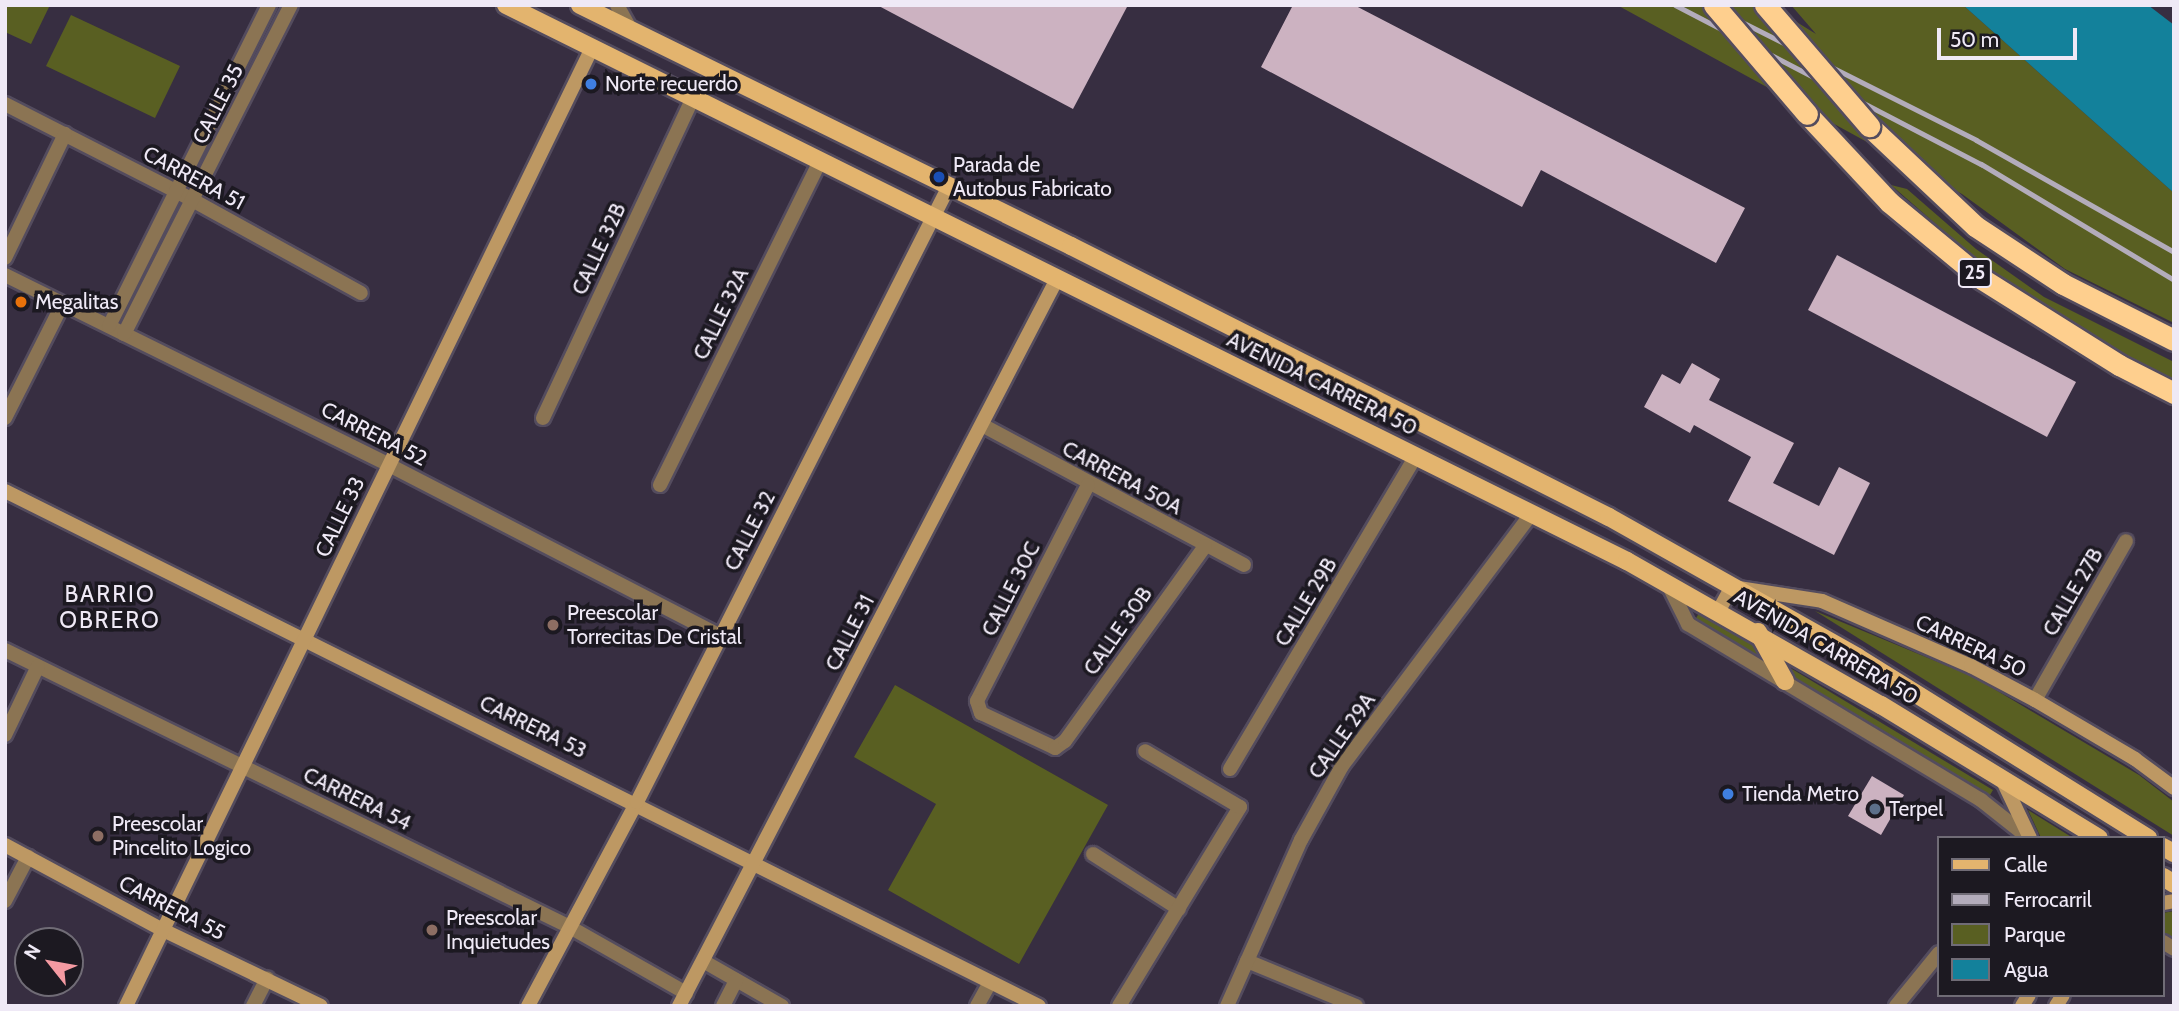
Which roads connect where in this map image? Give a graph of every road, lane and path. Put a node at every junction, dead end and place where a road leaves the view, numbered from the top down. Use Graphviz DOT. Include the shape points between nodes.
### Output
graph roads {
  1 [pos="269,5"];
  2 [pos="291,5"];
  3 [pos="506,5"];
  4 [pos="580,5"];
  5 [pos="617,5"];
  6 [pos="1714,5"];
  7 [pos="1765,5"];
  8 [pos="631,30"];
  9 [pos="592,48"];
  10 [pos="693,98"];
  11 [pos="5,104"];
  12 [pos="65,134"];
  13 [pos="820,161"];
  14 [pos="949,186"];
  15 [pos="176,191"];
  16 [pos="192,200"];
  17 [pos="933,218"];
  18 [pos="5,258"];
  19 [pos="5,275"];
  20 [pos="1057,279"];
  21 [pos="362,293"];
  22 [pos="62,304"];
  23 [pos="109,326"];
  24 [pos="124,334"];
  25 [pos="2174,340"];
  26 [pos="2174,393"];
  27 [pos="5,418"];
  28 [pos="543,418"];
  29 [pos="982,425"];
  30 [pos="1416,456"];
  31 [pos="389,465"];
  32 [pos="660,485"];
  33 [pos="1088,485"];
  34 [pos="5,491"];
  35 [pos="1532,513"];
  36 [pos="2126,541"];
  37 [pos="1205,545"];
  38 [pos="1244,565"];
  39 [pos="1667,582"];
  40 [pos="1732,587"];
  41 [pos="1719,610"];
  42 [pos="1758,632"];
  43 [pos="720,636"];
  44 [pos="305,638"];
  45 [pos="5,650"];
  46 [pos="38,666"];
  47 [pos="1785,681"];
  48 [pos="2035,700"];
  49 [pos="5,735"];
  50 [pos="1065,741"];
  51 [pos="1145,751"];
  52 [pos="243,766"];
  53 [pos="1230,769"];
  54 [pos="2002,779"];
  55 [pos="2174,788"];
  56 [pos="637,802"];
  57 [pos="2027,836"];
  58 [pos="2028,836"];
  59 [pos="2096,836"];
  60 [pos="2145,836"];
  61 [pos="5,845"];
  62 [pos="1093,854"];
  63 [pos="28,857"];
  64 [pos="755,863"];
  65 [pos="5,901"];
  66 [pos="1179,909"];
  67 [pos="568,926"];
  68 [pos="163,930"];
  69 [pos="1938,954"];
  70 [pos="703,961"];
  71 [pos="1247,961"];
  72 [pos="267,978"];
  73 [pos="736,980"];
  74 [pos="990,983"];
  75 [pos="682,999"];
  76 [pos="126,1006"];
  77 [pos="253,1006"];
  78 [pos="321,1006"];
  79 [pos="528,1006"];
  80 [pos="723,1006"];
  81 [pos="782,1006"];
  82 [pos="977,1006"];
  83 [pos="1039,1006"];
  84 [pos="1119,1006"];
  85 [pos="1227,1006"];
  86 [pos="1356,1006"];
  87 [pos="1896,1006"];
  1 -- 15 [label="street, CALLE 35"];
  2 -- 16 [label="street, CALLE 35"];
  3 -- 9 [label="main road, AVENIDA CARRERA 50"];
  4 -- 8 [label="main road, AVENIDA CARRERA 50"];
  5 -- 8 [label="street"];
  6 -- 26 [label="highway, 25, bridge" via="1889,202 1982,279 2097,352"];
  7 -- 25 [label="highway, 25, bridge" via="1869,126 1975,226 2063,284"];
  8 -- 14 [label="main road, AVENIDA CARRERA 50"];
  9 -- 10 [label="main road, AVENIDA CARRERA 50"];
  9 -- 31 [label="street, CALLE 33"];
  10 -- 13 [label="main road, AVENIDA CARRERA 50"];
  10 -- 28 [label="street, CALLE 32B"];
  11 -- 12 [label="street, CARRERA 51"];
  12 -- 15 [label="street, CARRERA 51"];
  12 -- 18 [label="street"];
  13 -- 17 [label="main road, AVENIDA CARRERA 50"];
  13 -- 32 [label="street, CALLE 32A"];
  14 -- 17 [label="street, CALLE 32"];
  14 -- 40 [label="main road, AVENIDA CARRERA 50" via="1578,501"];
  15 -- 16 [label="street, CARRERA 51"];
  15 -- 23 [label="street, CALLE 35"];
  16 -- 21 [label="street, CARRERA 51"];
  16 -- 24 [label="street, CALLE 35"];
  17 -- 20 [label="main road, AVENIDA CARRERA 50"];
  17 -- 43 [label="street, CALLE 32"];
  19 -- 22 [label="street, CARRERA 52"];
  20 -- 29 [label="street, CALLE 31"];
  20 -- 30 [label="main road, AVENIDA CARRERA 50"];
  22 -- 23 [label="street, CARRERA 52"];
  22 -- 27 [label="street"];
  23 -- 24 [label="street, CARRERA 52"];
  24 -- 31 [label="street, CARRERA 52"];
  29 -- 33 [label="street, CARRERA 50A"];
  29 -- 64 [label="street, CALLE 31"];
  30 -- 35 [label="main road, AVENIDA CARRERA 50"];
  30 -- 53 [label="street, CALLE 29B"];
  31 -- 43 [label="street, CARRERA 52"];
  31 -- 44 [label="street, CALLE 33"];
  33 -- 37 [label="street, CARRERA 50A"];
  33 -- 50 [label="street, CALLE 30C" via="977,701 981,713 1055,748"];
  34 -- 44 [label="street, CARRERA 53"];
  35 -- 39 [label="main road, AVENIDA CARRERA 50"];
  35 -- 71 [label="street, CALLE 29A" via="1342,766 1301,839"];
  36 -- 48 [label="street, CALLE 27B"];
  37 -- 38 [label="street, CARRERA 50A"];
  37 -- 50 [label="street, CALLE 30B"];
  39 -- 41 [label="main road, AVENIDA CARRERA 50"];
  39 -- 47 [label="street" via="1688,624"];
  40 -- 41 [label="street"];
  40 -- 48 [label="street, CARRERA 50" via="1822,601 1971,666"];
  40 -- 60 [label="main road, AVENIDA CARRERA 50" via="1857,657"];
  41 -- 42 [label="main road, AVENIDA CARRERA 50"];
  42 -- 47 [label="main road"];
  42 -- 54 [label="main road, AVENIDA CARRERA 50"];
  43 -- 56 [label="street, CALLE 32"];
  44 -- 52 [label="street, CALLE 33"];
  44 -- 56 [label="street, CARRERA 53"];
  45 -- 46 [label="street, CARRERA 54"];
  46 -- 49 [label="street"];
  46 -- 52 [label="street, CARRERA 54"];
  47 -- 57 [label="street" via="1993,807"];
  48 -- 55 [label="street, CARRERA 50" via="2135,759"];
  51 -- 66 [label="street" via="1240,807"];
  52 -- 67 [label="street, CARRERA 54"];
  52 -- 68 [label="street, CALLE 33"];
  54 -- 58 [label="street"];
  54 -- 59 [label="main road, AVENIDA CARRERA 50"];
  56 -- 64 [label="street, CARRERA 53"];
  56 -- 67 [label="street, CALLE 32"];
  61 -- 63 [label="street, CARRERA 55"];
  62 -- 66 [label="street"];
  63 -- 65 [label="street"];
  63 -- 68 [label="street, CARRERA 55"];
  64 -- 70 [label="street, CALLE 31"];
  64 -- 74 [label="street, CARRERA 53"];
  66 -- 84 [label="street"];
  67 -- 75 [label="street, CARRERA 54"];
  67 -- 79 [label="street, CALLE 32"];
  68 -- 72 [label="street, CARRERA 55"];
  68 -- 76 [label="street, CALLE 33"];
  69 -- 87 [label="street"];
  70 -- 73 [label="street"];
  70 -- 75 [label="street, CALLE 31"];
  71 -- 85 [label="street, CALLE 29A"];
  71 -- 86 [label="street"];
  72 -- 77 [label="street"];
  72 -- 78 [label="street, CARRERA 55"];
  73 -- 80 [label="street"];
  73 -- 81 [label="street"];
  74 -- 82 [label="street"];
  74 -- 83 [label="street, CARRERA 53"];
}
